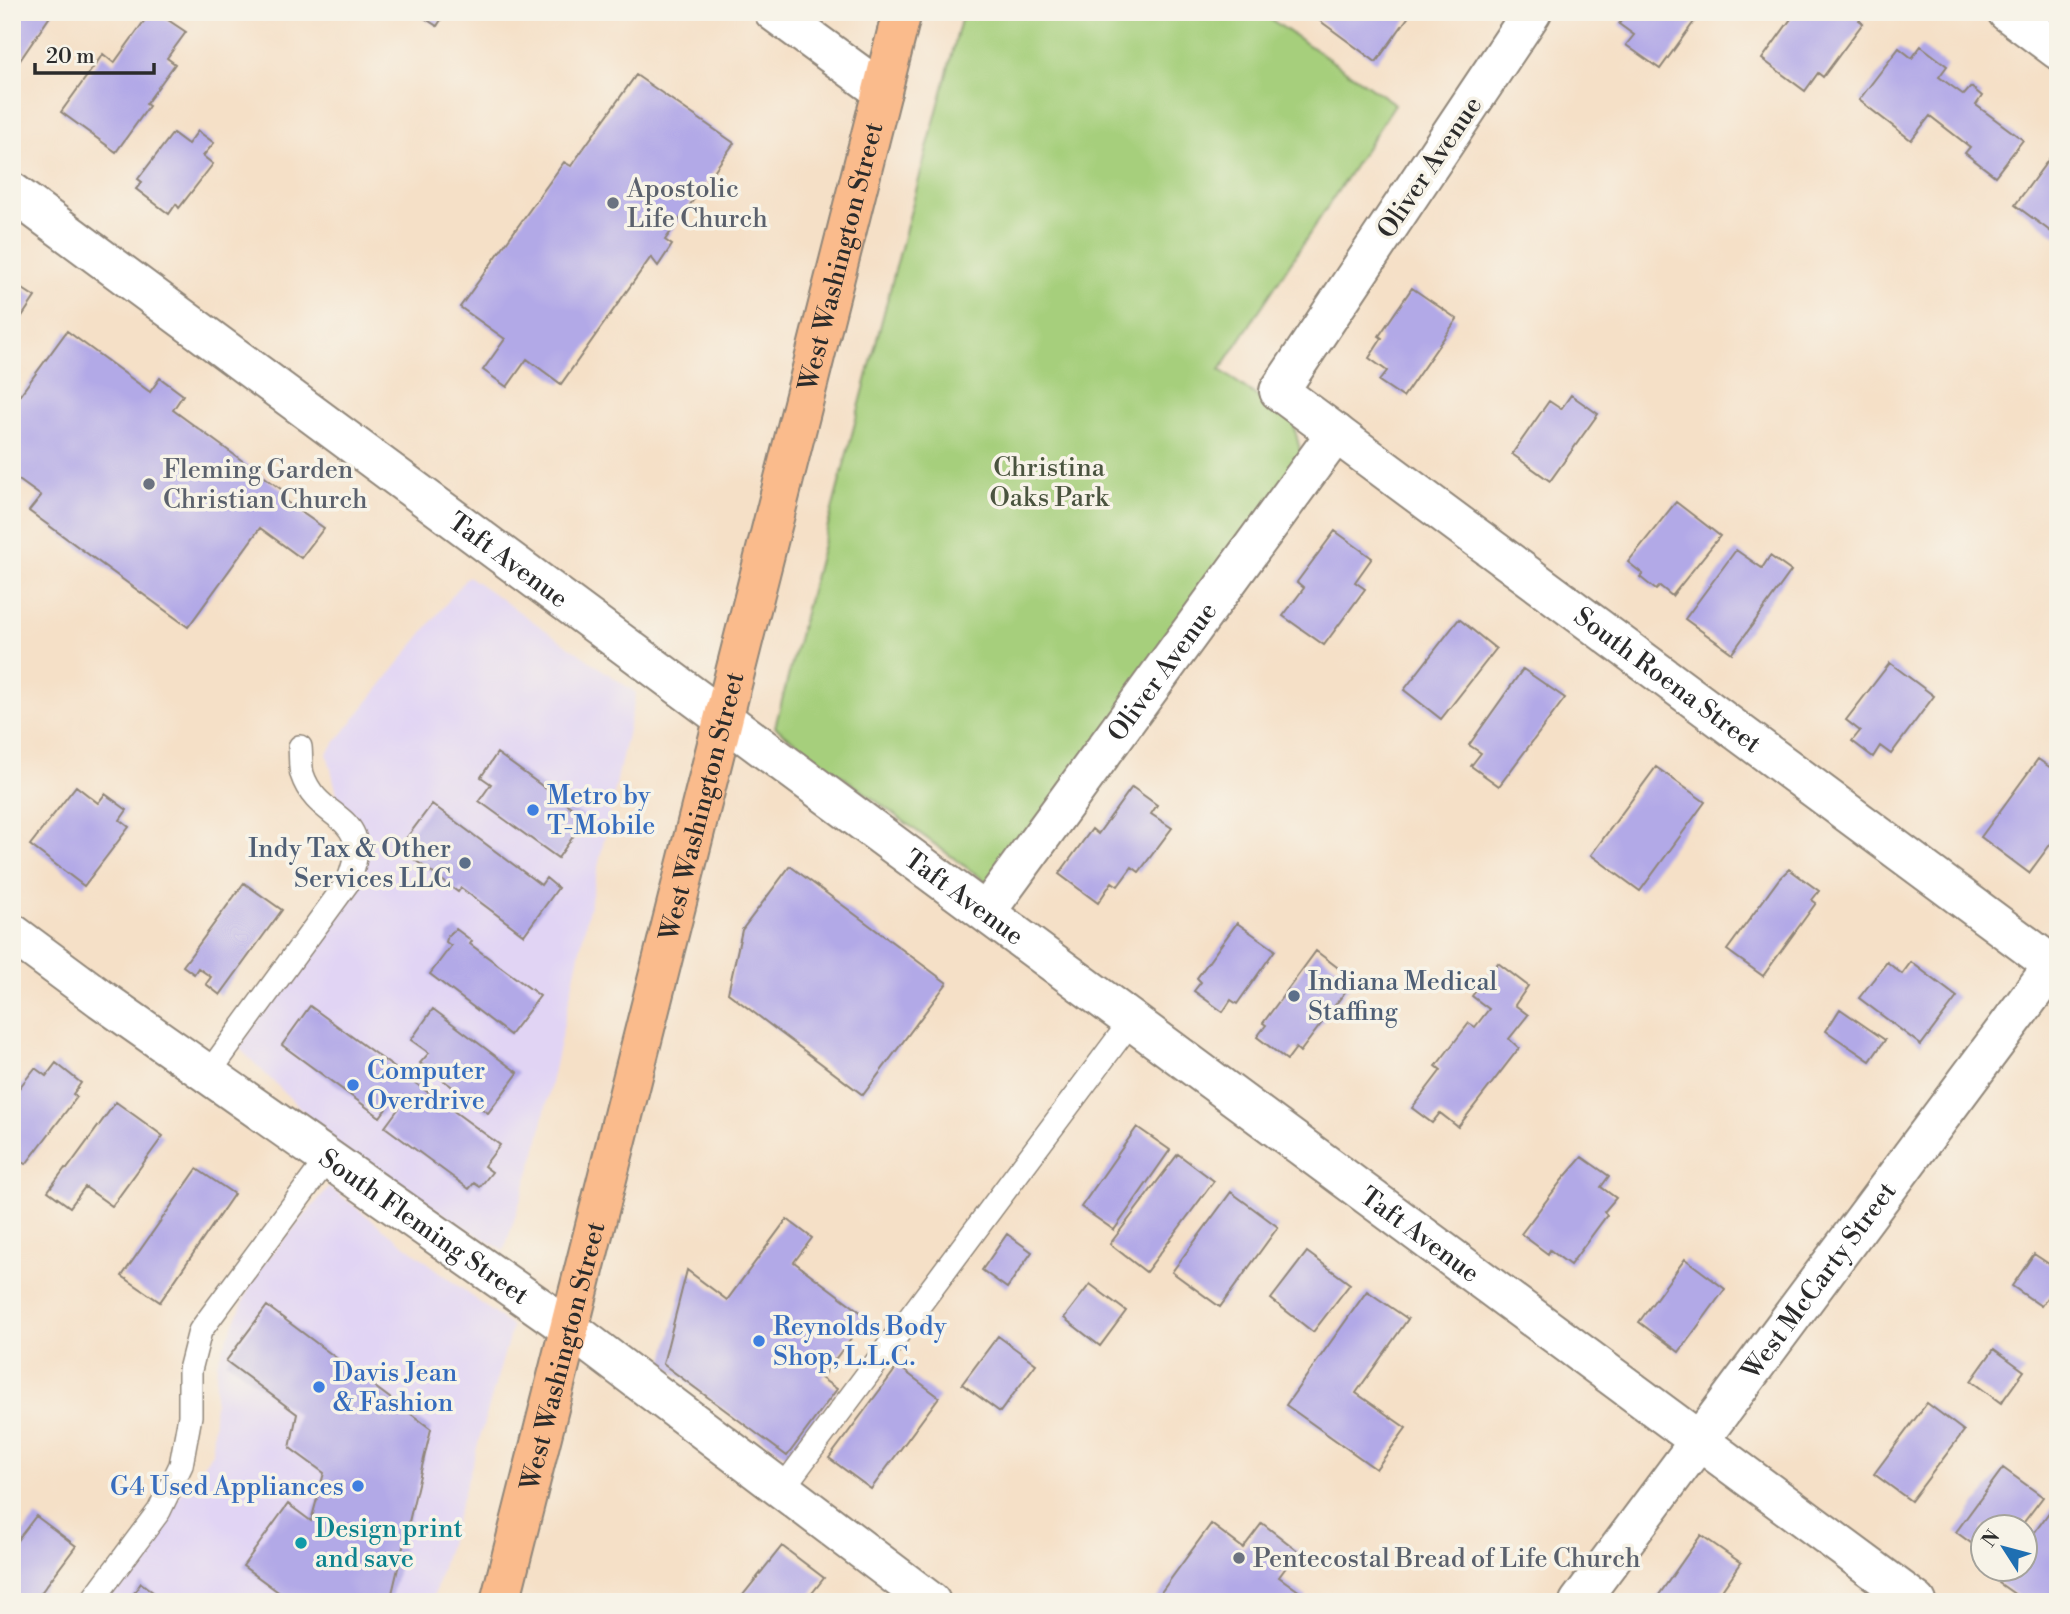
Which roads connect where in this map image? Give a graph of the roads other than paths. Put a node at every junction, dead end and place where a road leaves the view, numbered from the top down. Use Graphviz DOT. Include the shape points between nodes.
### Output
graph roads {
  1 [pos="774,12"];
  2 [pos="902,12"];
  3 [pos="1532,12"];
  4 [pos="2007,12"];
  5 [pos="2058,50"];
  6 [pos="882,91"];
  7 [pos="12,192"];
  8 [pos="1279,391"];
  9 [pos="1336,433"];
  10 [pos="723,717"];
  11 [pos="300,747"];
  12 [pos="986,912"];
  13 [pos="12,933"];
  14 [pos="2056,964"];
  15 [pos="1132,1020"];
  16 [pos="208,1074"];
  17 [pos="328,1158"];
  18 [pos="569,1328"];
  19 [pos="1699,1440"];
  20 [pos="782,1489"];
  21 [pos="91,1602"];
  22 [pos="500,1602"];
  23 [pos="931,1602"];
  24 [pos="1579,1602"];
  25 [pos="1917,1602"];
  1 -- 6 [label="street"];
  2 -- 6 [label="main road, West Washington Street"];
  3 -- 8 [label="street, Oliver Avenue"];
  4 -- 5 [label="street"];
  6 -- 10 [label="main road, West Washington Street"];
  7 -- 10 [label="street, Taft Avenue"];
  8 -- 9 [label="street, South Roena Street"];
  9 -- 12 [label="street, Oliver Avenue"];
  9 -- 14 [label="street, South Roena Street"];
  10 -- 12 [label="street, Taft Avenue"];
  10 -- 18 [label="main road, West Washington Street"];
  11 -- 16 [label="lane" via="302,773 314,793 353,831 358,847 355,864 341,892"];
  12 -- 15 [label="street, Taft Avenue"];
  13 -- 16 [label="street, South Fleming Street"];
  14 -- 19 [label="street, West McCarty Street"];
  15 -- 19 [label="street, Taft Avenue"];
  15 -- 20 [label="lane"];
  16 -- 17 [label="street, South Fleming Street"];
  17 -- 18 [label="street, South Fleming Street"];
  17 -- 21 [label="lane" via="200,1331 190,1370 190,1416 181,1465 159,1511"];
  18 -- 20 [label="street, South Fleming Street"];
  18 -- 22 [label="main road, West Washington Street"];
  19 -- 24 [label="street, West McCarty Street"];
  19 -- 25 [label="street, Taft Avenue"];
  20 -- 23 [label="street, South Fleming Street"];
}
